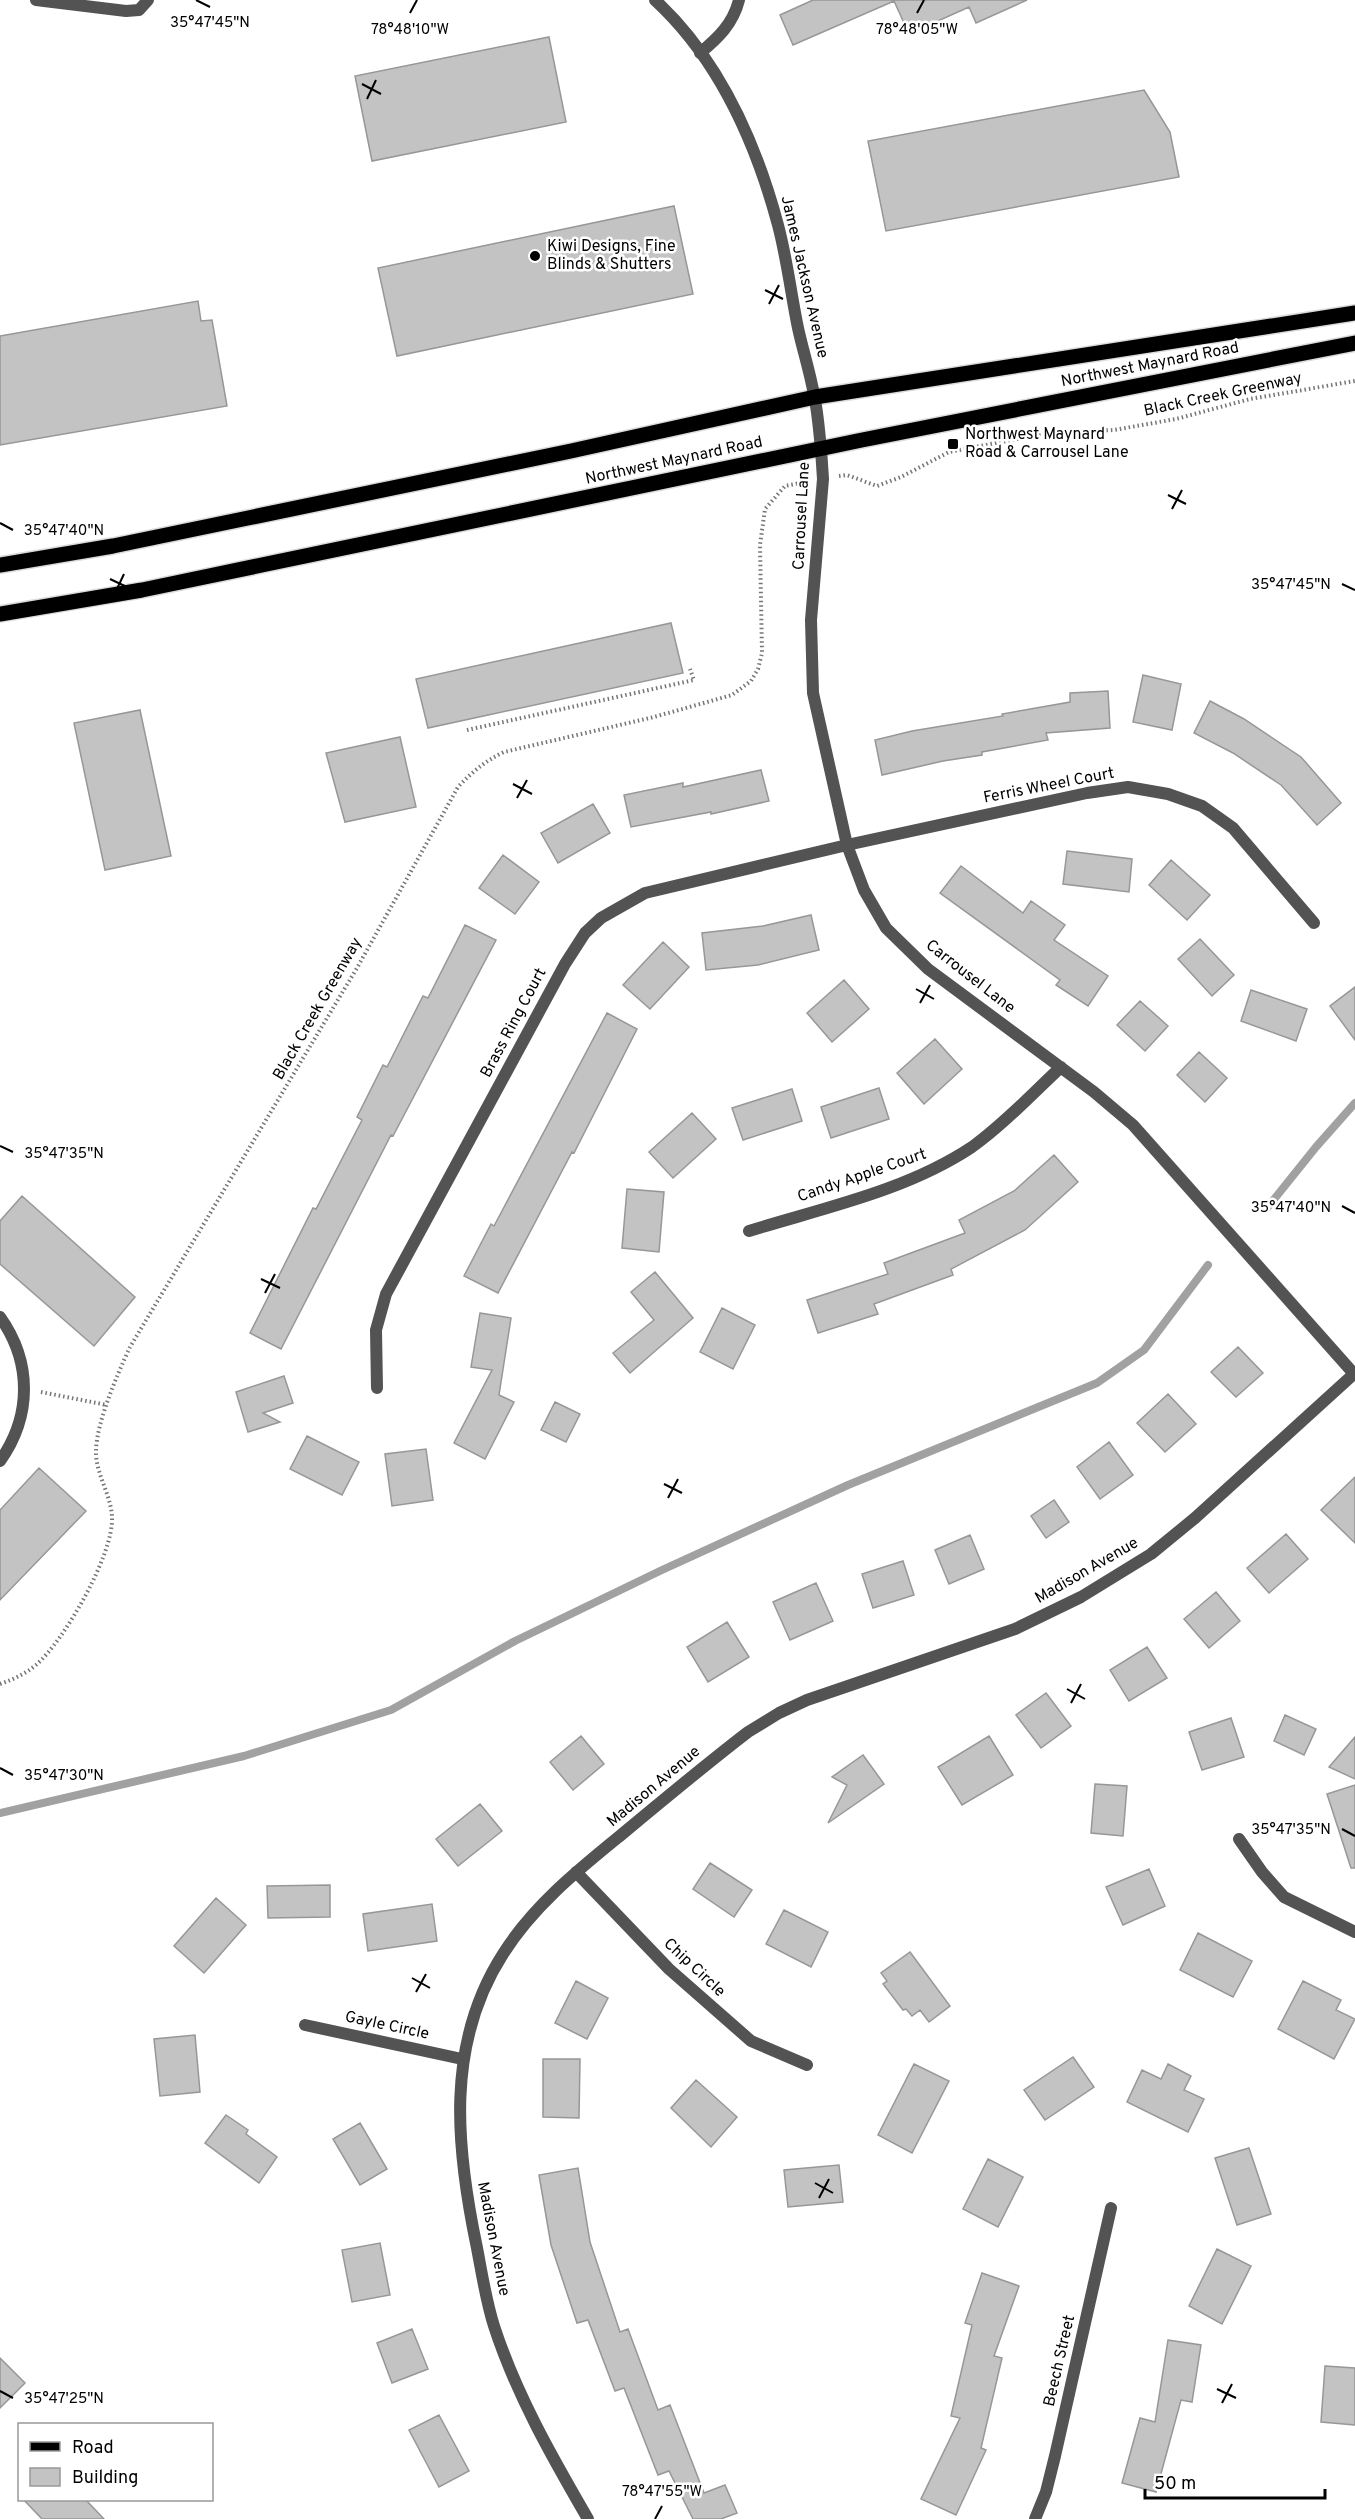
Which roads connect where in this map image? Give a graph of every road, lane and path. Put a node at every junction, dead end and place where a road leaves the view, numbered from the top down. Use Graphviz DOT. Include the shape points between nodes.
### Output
graph roads {
  1 [pos="36,0"];
  2 [pos="148,0"];
  3 [pos="655,0"];
  4 [pos="739,0"];
  5 [pos="700,53"];
  6 [pos="1355,313"];
  7 [pos="1355,343"];
  8 [pos="1355,381"];
  9 [pos="815,397"];
  10 [pos="821,449"];
  11 [pos="854,479"];
  12 [pos="777,493"];
  13 [pos="0,565"];
  14 [pos="0,614"];
  15 [pos="690,669"];
  16 [pos="467,730"];
  17 [pos="847,845"];
  18 [pos="1314,923"];
  19 [pos="1060,1066"];
  20 [pos="749,1231"];
  21 [pos="0,1317"];
  22 [pos="1355,1374"];
  23 [pos="377,1388"];
  24 [pos="40,1392"];
  25 [pos="107,1405"];
  26 [pos="0,1461"];
  27 [pos="0,1683"];
  28 [pos="1239,1839"];
  29 [pos="576,1872"];
  30 [pos="1355,1932"];
  31 [pos="305,2025"];
  32 [pos="462,2059"];
  33 [pos="807,2065"];
  34 [pos="1111,2208"];
  35 [pos="588,2519"];
  36 [pos="1035,2519"];
  1 -- 2 [label="street" via="126,11 139,10"];
  3 -- 5 [label="street, James Jackson Avenue"];
  4 -- 5 [label="street" via="735,15 721,36"];
  5 -- 9 [label="street, James Jackson Avenue" via="740,118 761,172 779,226"];
  6 -- 9 [label="main road, Northwest Maynard Road"];
  7 -- 10 [label="main road, Northwest Maynard Road"];
  8 -- 11 [label="path, Black Creek Greenway" via="1250,399 1176,419 1114,430 1048,433 949,452 878,486"];
  9 -- 10 [label="street, James Jackson Avenue"];
  9 -- 13 [label="main road, Northwest Maynard Road" via="571,451"];
  10 -- 14 [label="main road, Northwest Maynard Road" via="142,590"];
  10 -- 17 [label="street, Carrousel Lane" via="823,479 811,620 813,693"];
  12 -- 25 [label="path, Black Creek Greenway" via="765,509 760,545 762,653 752,681 732,694 676,711 504,752 467,777 444,808 357,968 147,1317 115,1378"];
  15 -- 16 [label="path" via="694,680"];
  17 -- 18 [label="street, Ferris Wheel Court" via="1088,793 1128,787 1148,790 1202,806 1233,828"];
  17 -- 19 [label="street, Carrousel Lane" via="864,890 886,928 928,969"];
  17 -- 23 [label="street, Brass Ring Court" via="645,893 600,918 585,933 386,1294 376,1330"];
  19 -- 20 [label="street, Candy Apple Court" via="973,1146 937,1167"];
  19 -- 22 [label="street, Carrousel Lane" via="1133,1125"];
  21 -- 26 [label="street" via="21,1358 25,1384 18,1428"];
  22 -- 29 [label="street, Madison Avenue" via="1151,1554 1057,1610 1015,1629 779,1713 702,1767"];
  24 -- 25 [label="path"];
  25 -- 27 [label="path, Black Creek Greenway" via="96,1451 112,1519 97,1572 52,1648 20,1677"];
  28 -- 30 [label="street" via="1284,1897"];
  29 -- 32 [label="street, Madison Avenue" via="536,1911 503,1954 479,2005"];
  29 -- 33 [label="street, Chip Circle" via="669,1969 751,2041"];
  31 -- 32 [label="street, Gayle Circle"];
  32 -- 35 [label="street, Madison Avenue" via="459,2127 465,2178 494,2325 543,2443"];
  34 -- 36 [label="street, Beech Street" via="1053,2465"];
}
